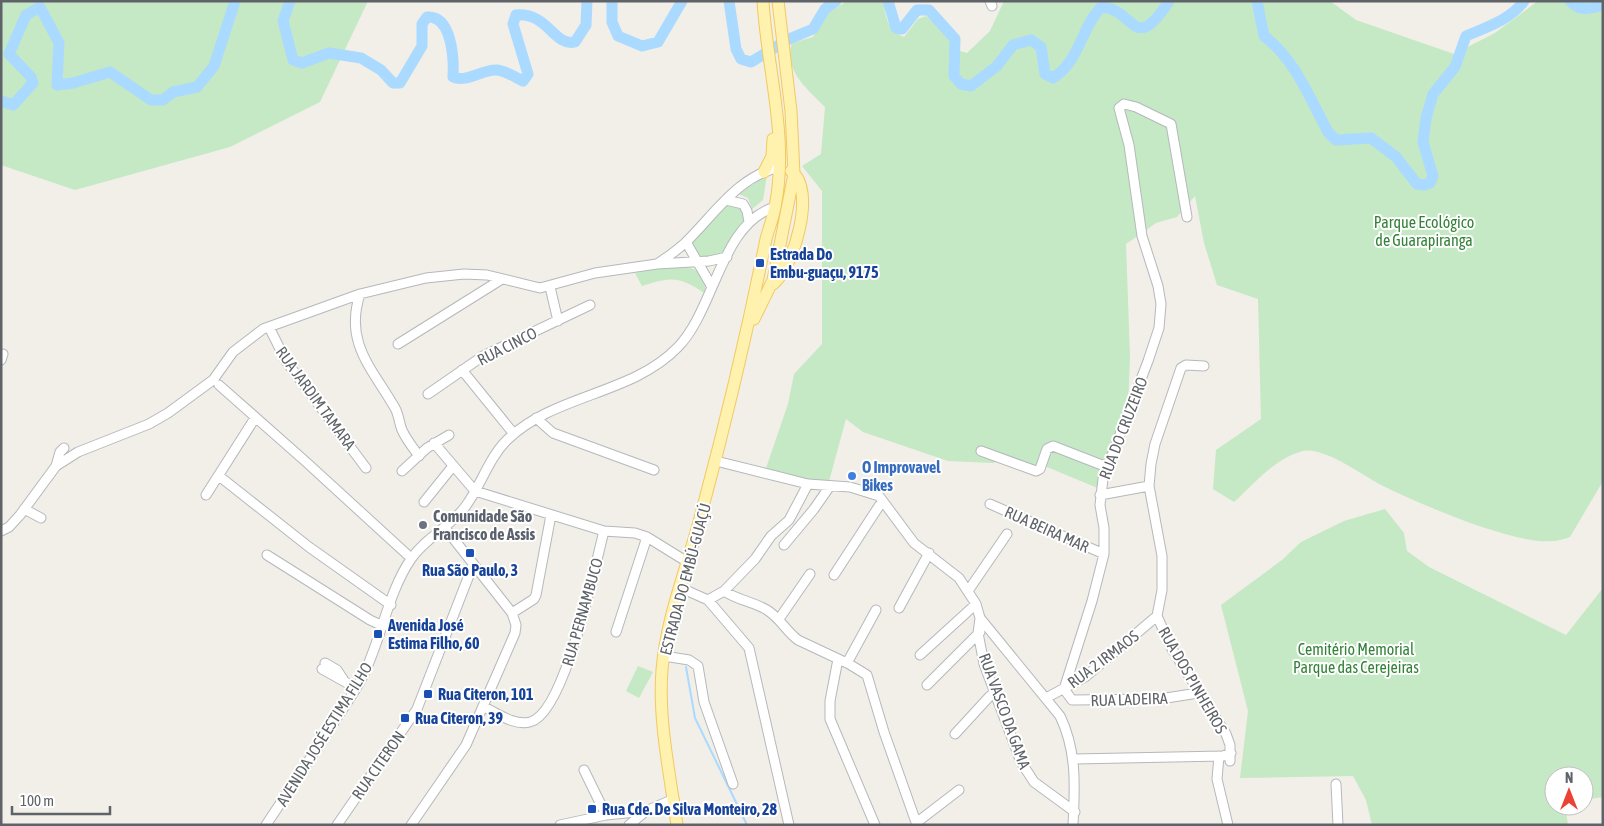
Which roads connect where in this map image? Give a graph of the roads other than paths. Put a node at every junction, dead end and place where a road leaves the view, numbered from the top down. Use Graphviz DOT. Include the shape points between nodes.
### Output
graph roads {
  1 [pos="763,1"];
  2 [pos="778,1"];
  3 [pos="774,88"];
  4 [pos="780,167"];
  5 [pos="764,172"];
  6 [pos="794,174"];
  7 [pos="726,200"];
  8 [pos="789,206"];
  9 [pos="775,207"];
  10 [pos="1187,217"];
  11 [pos="748,222"];
  12 [pos="686,242"];
  13 [pos="727,257"];
  14 [pos="698,262"];
  15 [pos="657,264"];
  16 [pos="502,279"];
  17 [pos="772,285"];
  18 [pos="550,287"];
  19 [pos="712,288"];
  20 [pos="360,294"];
  21 [pos="590,305"];
  22 [pos="558,321"];
  23 [pos="269,327"];
  24 [pos="746,337"];
  25 [pos="398,344"];
  26 [pos="1204,366"];
  27 [pos="462,370"];
  28 [pos="219,386"];
  29 [pos="428,394"];
  30 [pos="255,418"];
  31 [pos="536,418"];
  32 [pos="514,434"];
  33 [pos="449,435"];
  34 [pos="434,443"];
  35 [pos="64,448"];
  36 [pos="981,451"];
  37 [pos="419,456"];
  38 [pos="716,461"];
  39 [pos="56,466"];
  40 [pos="453,466"];
  41 [pos="366,468"];
  42 [pos="1107,468"];
  43 [pos="654,470"];
  44 [pos="402,471"];
  45 [pos="218,476"];
  46 [pos="808,484"];
  47 [pos="830,486"];
  48 [pos="1149,486"];
  49 [pos="475,491"];
  50 [pos="206,495"];
  51 [pos="1100,495"];
  52 [pos="424,502"];
  53 [pos="881,503"];
  54 [pos="990,504"];
  55 [pos="24,509"];
  56 [pos="551,515"];
  57 [pos="41,518"];
  58 [pos="445,528"];
  59 [pos="604,531"];
  60 [pos="1,532"];
  61 [pos="1007,534"];
  62 [pos="646,537"];
  63 [pos="784,545"];
  64 [pos="929,553"];
  65 [pos="1104,554"];
  66 [pos="267,555"];
  67 [pos="411,558"];
  68 [pos="689,563"];
  69 [pos="473,565"];
  70 [pos="810,574"];
  71 [pos="834,575"];
  72 [pos="681,588"];
  73 [pos="724,591"];
  74 [pos="968,591"];
  75 [pos="708,600"];
  76 [pos="976,604"];
  77 [pos="391,605"];
  78 [pos="899,608"];
  79 [pos="876,610"];
  80 [pos="512,613"];
  81 [pos="1157,616"];
  82 [pos="980,618"];
  83 [pos="779,619"];
  84 [pos="383,626"];
  85 [pos="987,628"];
  86 [pos="616,632"];
  87 [pos="978,633"];
  88 [pos="920,655"];
  89 [pos="664,656"];
  90 [pos="838,659"];
  91 [pos="847,663"];
  92 [pos="323,666"];
  93 [pos="927,685"];
  94 [pos="356,688"];
  95 [pos="1064,689"];
  96 [pos="996,692"];
  97 [pos="1198,693"];
  98 [pos="1046,698"];
  99 [pos="484,707"];
  100 [pos="955,734"];
  101 [pos="1226,757"];
  102 [pos="1074,759"];
  103 [pos="584,770"];
  104 [pos="733,784"];
  105 [pos="1336,784"];
  106 [pos="959,790"];
  107 [pos="674,799"];
  108 [pos="646,811"];
  109 [pos="1075,812"];
  110 [pos="606,815"];
  111 [pos="917,824"];
  112 [pos="1073,824"];
  113 [pos="266,825"];
  114 [pos="337,825"];
  115 [pos="411,825"];
  116 [pos="560,825"];
  117 [pos="629,825"];
  118 [pos="678,825"];
  119 [pos="790,825"];
  120 [pos="875,825"];
  121 [pos="1228,825"];
  122 [pos="1338,825"];
  1 -- 3 [label="main road, ESTRADA DO EMBÚ-GUAÇÚ"];
  2 -- 6 [label="main road, ESTRADA DO EMBÚ-GUAÇÚ" via="788,81"];
  3 -- 4 [label="main road, ESTRADA DO EMBÚ-GUAÇÚ"];
  3 -- 5 [label="main road" via="773,149"];
  4 -- 5 [label="street"];
  4 -- 6 [label="main road"];
  4 -- 9 [label="main road, ESTRADA DO EMBÚ-GUAÇÚ"];
  5 -- 7 [label="street"];
  6 -- 8 [label="main road, ESTRADA DO EMBÚ-GUAÇÚ"];
  6 -- 17 [label="main road" via="803,188 800,223 792,256 784,273"];
  7 -- 11 [label="street" via="743,204"];
  7 -- 12 [label="street"];
  8 -- 9 [label="main road"];
  8 -- 17 [label="main road, ESTRADA DO EMBÚ-GUAÇÚ"];
  9 -- 11 [label="street, AVENIDA JOSÉ ESTIMA FILHO" via="757,214"];
  9 -- 24 [label="main road, ESTRADA DO EMBÚ-GUAÇÚ"];
  10 -- 42 [label="street, RUA DO CRUZEIRO" via="1171,124 1124,104 1120,108 1129,145 1142,236 1161,304 1159,328"];
  11 -- 13 [label="street, AVENIDA JOSÉ ESTIMA FILHO"];
  12 -- 14 [label="street"];
  12 -- 15 [label="street"];
  13 -- 14 [label="street"];
  13 -- 19 [label="street, AVENIDA JOSÉ ESTIMA FILHO"];
  14 -- 15 [label="street"];
  14 -- 19 [label="street"];
  15 -- 18 [label="street" via="595,273"];
  16 -- 18 [label="street"];
  16 -- 20 [label="street" via="487,275 442,276"];
  16 -- 25 [label="street"];
  17 -- 24 [label="main road, ESTRADA DO EMBÚ-GUAÇÚ"];
  18 -- 22 [label="street"];
  19 -- 31 [label="street, AVENIDA JOSÉ ESTIMA FILHO" via="691,332 666,358 629,378"];
  20 -- 23 [label="street"];
  20 -- 37 [label="street" via="354,311 355,336 397,410 402,432"];
  21 -- 22 [label="street, RUA CINCO"];
  22 -- 27 [label="street, RUA CINCO" via="483,356"];
  23 -- 39 [label="street" via="233,352 213,380 168,413 149,424 78,452"];
  23 -- 41 [label="street, RUA JARDIM TAMARA" via="286,360"];
  24 -- 38 [label="main road, ESTRADA DO EMBÚ-GUAÇÚ"];
  26 -- 48 [label="street, RUA DOS PINHEIROS" via="1186,365 1181,368 1153,450"];
  27 -- 29 [label="street, RUA CINCO"];
  27 -- 32 [label="street"];
  28 -- 30 [label="street"];
  30 -- 45 [label="street"];
  30 -- 67 [label="street"];
  31 -- 32 [label="street, AVENIDA JOSÉ ESTIMA FILHO"];
  31 -- 43 [label="street" via="553,433"];
  32 -- 49 [label="street, AVENIDA JOSÉ ESTIMA FILHO" via="497,451"];
  33 -- 34 [label="street"];
  34 -- 37 [label="street"];
  34 -- 40 [label="street"];
  35 -- 39 [label="street"];
  36 -- 42 [label="street" via="1036,471 1040,469 1047,449 1053,446"];
  37 -- 44 [label="street"];
  38 -- 46 [label="street"];
  38 -- 68 [label="main road, ESTRADA DO EMBÚ-GUAÇÚ"];
  39 -- 55 [label="street"];
  40 -- 49 [label="street"];
  40 -- 52 [label="street"];
  42 -- 51 [label="street, RUA DO CRUZEIRO"];
  45 -- 50 [label="street"];
  45 -- 77 [label="street" via="309,547"];
  46 -- 47 [label="street"];
  46 -- 73 [label="street" via="789,520 770,536 755,559"];
  47 -- 53 [label="street" via="861,489"];
  47 -- 63 [label="street"];
  48 -- 51 [label="street"];
  48 -- 81 [label="street, RUA DOS PINHEIROS" via="1162,556 1162,590"];
  49 -- 56 [label="street"];
  49 -- 58 [label="street, AVENIDA JOSÉ ESTIMA FILHO"];
  51 -- 65 [label="street, RUA DO CRUZEIRO"];
  53 -- 64 [label="street" via="905,533"];
  53 -- 71 [label="street"];
  54 -- 65 [label="street, RUA BEIRA MAR"];
  55 -- 57 [label="street"];
  55 -- 60 [label="street"];
  56 -- 59 [label="street"];
  56 -- 80 [label="street" via="536,595"];
  58 -- 67 [label="street, AVENIDA JOSÉ ESTIMA FILHO"];
  58 -- 69 [label="street"];
  59 -- 62 [label="street"];
  59 -- 99 [label="street, RUA PERNAMBUCO" via="572,654 559,685 540,716 531,722 519,722"];
  61 -- 74 [label="street"];
  62 -- 68 [label="street"];
  62 -- 86 [label="street"];
  64 -- 74 [label="street" via="960,578"];
  64 -- 78 [label="street"];
  65 -- 95 [label="street, RUA DO CRUZEIRO"];
  66 -- 84 [label="street"];
  67 -- 77 [label="street, AVENIDA JOSÉ ESTIMA FILHO"];
  68 -- 72 [label="main road, ESTRADA DO EMBÚ-GUAÇÚ"];
  69 -- 80 [label="street"];
  69 -- 114 [label="street, RUA CITERON" via="417,709"];
  70 -- 83 [label="street"];
  72 -- 75 [label="street"];
  72 -- 89 [label="main road, ESTRADA DO EMBÚ-GUAÇÚ"];
  73 -- 75 [label="street"];
  73 -- 83 [label="street" via="762,607"];
  74 -- 76 [label="street"];
  75 -- 119 [label="street" via="749,648"];
  76 -- 82 [label="street"];
  76 -- 88 [label="street"];
  77 -- 84 [label="street, AVENIDA JOSÉ ESTIMA FILHO"];
  79 -- 91 [label="street"];
  80 -- 99 [label="street" via="515,633"];
  81 -- 95 [label="street, RUA 2 IRMAOS" via="1085,677"];
  81 -- 97 [label="street, RUA DOS PINHEIROS"];
  82 -- 85 [label="street"];
  82 -- 87 [label="street, RUA VASCO DA GAMA"];
  83 -- 90 [label="street" via="790,635"];
  84 -- 94 [label="street, AVENIDA JOSÉ ESTIMA FILHO"];
  85 -- 87 [label="street"];
  85 -- 98 [label="street"];
  87 -- 93 [label="street"];
  87 -- 96 [label="street, RUA VASCO DA GAMA" via="984,664"];
  89 -- 104 [label="street" via="695,662 698,666 704,702"];
  89 -- 107 [label="main road, ESTRADA DO EMBÚ-GUAÇÚ" via="664,726"];
  90 -- 91 [label="street"];
  90 -- 120 [label="street" via="830,719"];
  91 -- 111 [label="street" via="868,677"];
  92 -- 94 [label="street"];
  94 -- 113 [label="street, AVENIDA JOSÉ ESTIMA FILHO"];
  95 -- 97 [label="street, RUA LADEIRA" via="1072,700 1085,701 1160,699"];
  95 -- 98 [label="street, RUA 2 IRMAOS"];
  96 -- 100 [label="street"];
  96 -- 109 [label="street, RUA VASCO DA GAMA" via="1028,773 1034,782"];
  97 -- 101 [label="street, RUA DOS PINHEIROS" via="1226,734"];
  98 -- 102 [label="street" via="1067,730"];
  99 -- 115 [label="street" via="466,745"];
  101 -- 102 [label="street"];
  101 -- 121 [label="street" via="1217,779"];
  102 -- 109 [label="street"];
  103 -- 110 [label="street"];
  105 -- 122 [label="street"];
  106 -- 111 [label="street"];
  107 -- 108 [label="street"];
  107 -- 118 [label="main road, ESTRADA DO EMBÚ-GUAÇÚ"];
  108 -- 110 [label="street"];
  108 -- 117 [label="street"];
  109 -- 112 [label="street"];
  110 -- 116 [label="street"];
}
